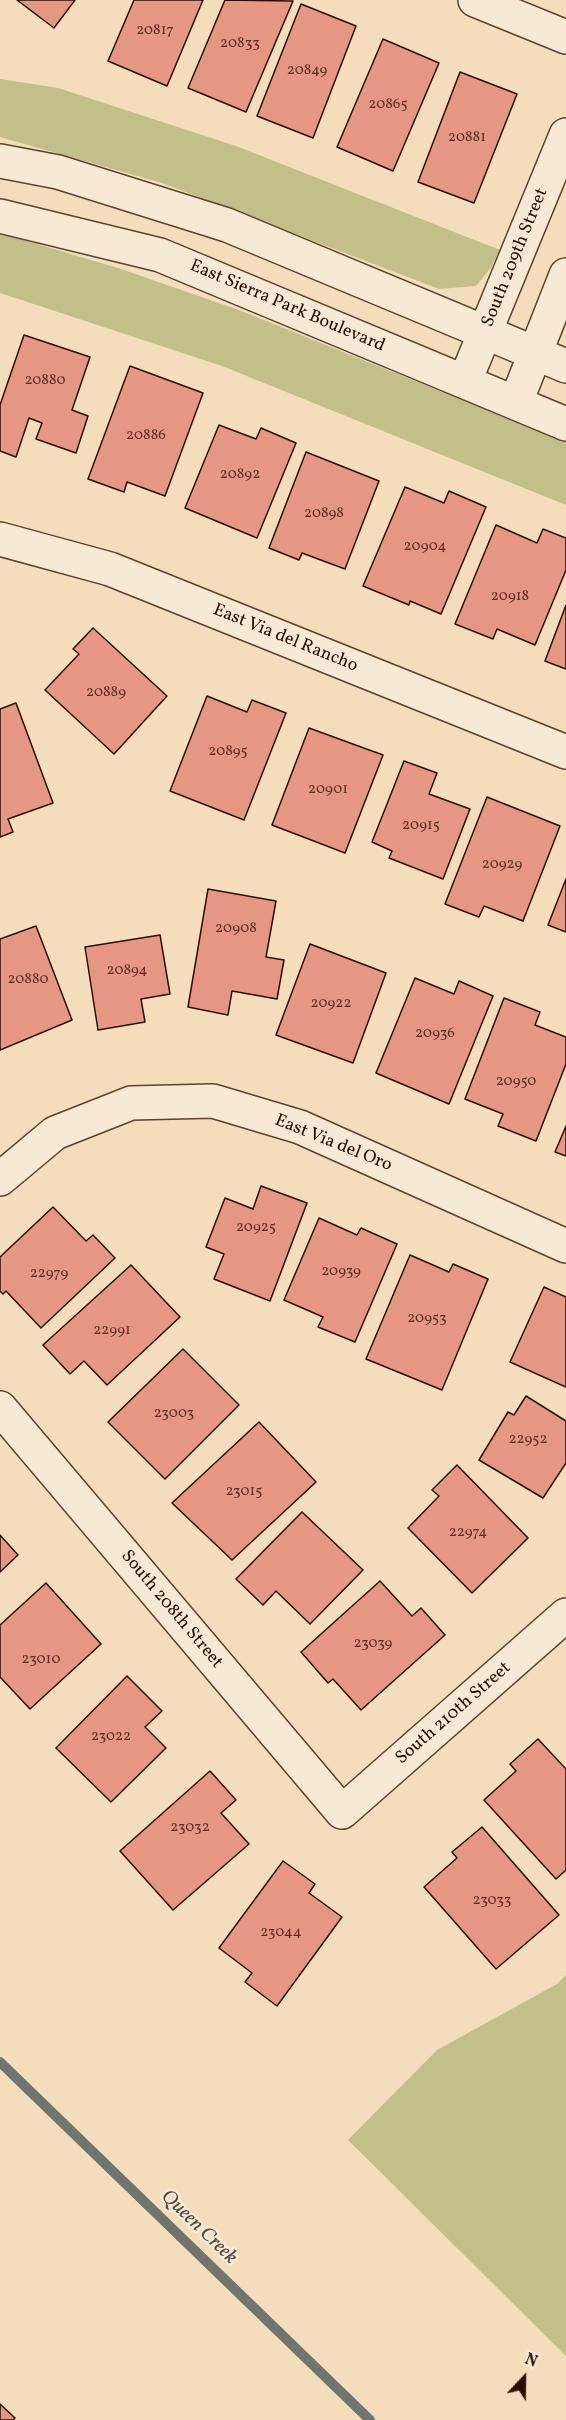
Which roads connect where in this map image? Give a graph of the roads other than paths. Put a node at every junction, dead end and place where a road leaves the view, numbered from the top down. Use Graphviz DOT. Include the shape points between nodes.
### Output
graph roads {
  1 [pos="475,0"];
  2 [pos="566,37"];
  3 [pos="566,135"];
  4 [pos="0,161"];
  5 [pos="0,216"];
  6 [pos="566,275"];
  7 [pos="485,333"];
  8 [pos="535,353"];
  9 [pos="566,366"];
  10 [pos="465,381"];
  11 [pos="516,402"];
  12 [pos="566,424"];
  13 [pos="0,538"];
  14 [pos="566,752"];
  15 [pos="0,1179"];
  16 [pos="566,1246"];
  17 [pos="0,1408"];
  18 [pos="566,1615"];
  19 [pos="342,1812"];
  1 -- 2 [label="street"];
  3 -- 7 [label="street, South 209th Street"];
  4 -- 7 [label="street" via="58,172 227,225"];
  5 -- 10 [label="street, East Sierra Park Boulevard" via="160,255"];
  6 -- 8 [label="street"];
  7 -- 8 [label="street"];
  7 -- 10 [label="street, South 209th Street"];
  8 -- 9 [label="street"];
  8 -- 11 [label="street"];
  10 -- 11 [label="street, East Sierra Park Boulevard"];
  11 -- 12 [label="street, East Sierra Park Boulevard"];
  13 -- 14 [label="street, East Via del Rancho" via="110,569"];
  15 -- 16 [label="street, East Via del Oro" via="55,1133 132,1103 213,1101 300,1127"];
  17 -- 19 [label="street, South 208th Street"];
  18 -- 19 [label="street, South 210th Street"];
}
